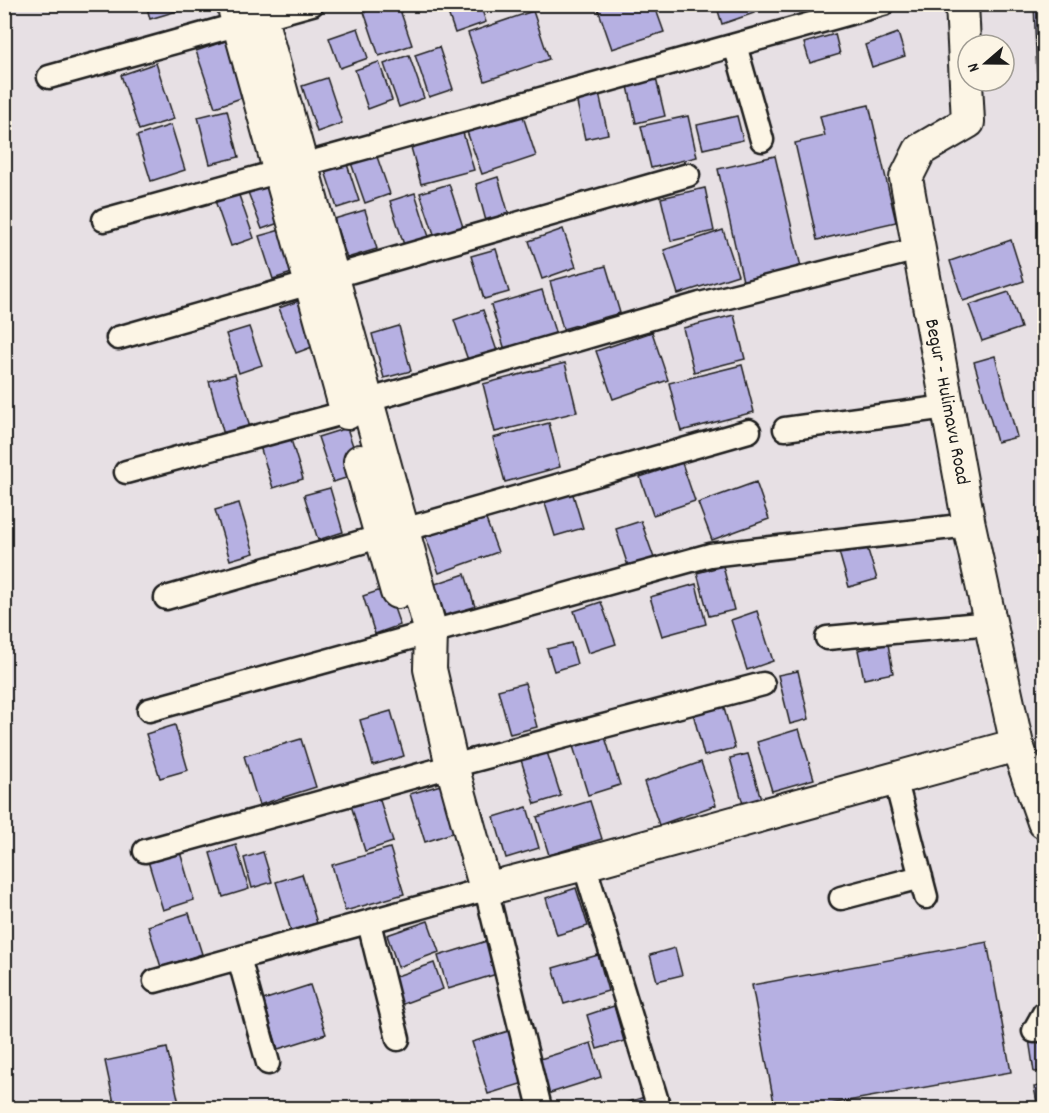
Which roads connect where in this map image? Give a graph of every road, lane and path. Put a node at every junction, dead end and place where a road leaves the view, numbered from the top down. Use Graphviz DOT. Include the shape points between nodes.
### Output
graph roads {
  1 [pos="312,4"];
  2 [pos="883,4"];
  3 [pos="962,4"];
  4 [pos="248,13"];
  5 [pos="735,45"];
  6 [pos="49,77"];
  7 [pos="762,140"];
  8 [pos="291,168"];
  9 [pos="688,175"];
  10 [pos="104,220"];
  11 [pos="918,249"];
  12 [pos="322,280"];
  13 [pos="118,338"];
  14 [pos="357,406"];
  15 [pos="946,407"];
  16 [pos="786,429"];
  17 [pos="749,431"];
  18 [pos="126,472"];
  19 [pos="969,525"];
  20 [pos="392,532"];
  21 [pos="166,598"];
  22 [pos="991,623"];
  23 [pos="420,635"];
  24 [pos="827,638"];
  25 [pos="763,684"];
  26 [pos="149,710"];
  27 [pos="1017,745"];
  28 [pos="452,766"];
  29 [pos="895,778"];
  30 [pos="1044,822"];
  31 [pos="145,851"];
  32 [pos="584,864"];
  33 [pos="486,889"];
  34 [pos="841,898"];
  35 [pos="369,923"];
  36 [pos="239,958"];
  37 [pos="155,981"];
  38 [pos="398,1039"];
  39 [pos="268,1063"];
  40 [pos="540,1108"];
  41 [pos="659,1108"];
  1 -- 4 [label="street"];
  2 -- 5 [label="street"];
  3 -- 11 [label="street, Begur - Hulimavu Road" via="968,122 920,150 906,178"];
  4 -- 6 [label="street"];
  4 -- 8 [label="street"];
  5 -- 7 [label="street"];
  5 -- 8 [label="street"];
  8 -- 10 [label="street"];
  8 -- 12 [label="street"];
  9 -- 12 [label="street"];
  11 -- 14 [label="street" via="700,304"];
  11 -- 15 [label="street, Begur - Hulimavu Road"];
  12 -- 13 [label="street"];
  12 -- 14 [label="street"];
  14 -- 18 [label="street"];
  14 -- 20 [label="street"];
  15 -- 16 [label="street"];
  15 -- 19 [label="street, Begur - Hulimavu Road"];
  17 -- 20 [label="street"];
  19 -- 22 [label="street, Begur - Hulimavu Road"];
  19 -- 23 [label="street" via="710,555"];
  20 -- 21 [label="street"];
  20 -- 23 [label="street"];
  22 -- 24 [label="street"];
  22 -- 27 [label="street, Begur - Hulimavu Road"];
  23 -- 26 [label="street"];
  23 -- 28 [label="street"];
  25 -- 28 [label="street"];
  27 -- 29 [label="street"];
  27 -- 30 [label="street, Begur - Hulimavu Road"];
  28 -- 31 [label="street"];
  28 -- 33 [label="street"];
  29 -- 32 [label="street"];
  29 -- 34 [label="street" via="924,887"];
  32 -- 33 [label="street"];
  32 -- 41 [label="street"];
  33 -- 35 [label="street"];
  33 -- 40 [label="street"];
  35 -- 36 [label="street"];
  35 -- 38 [label="street"];
  36 -- 37 [label="street"];
  36 -- 39 [label="street"];
}
